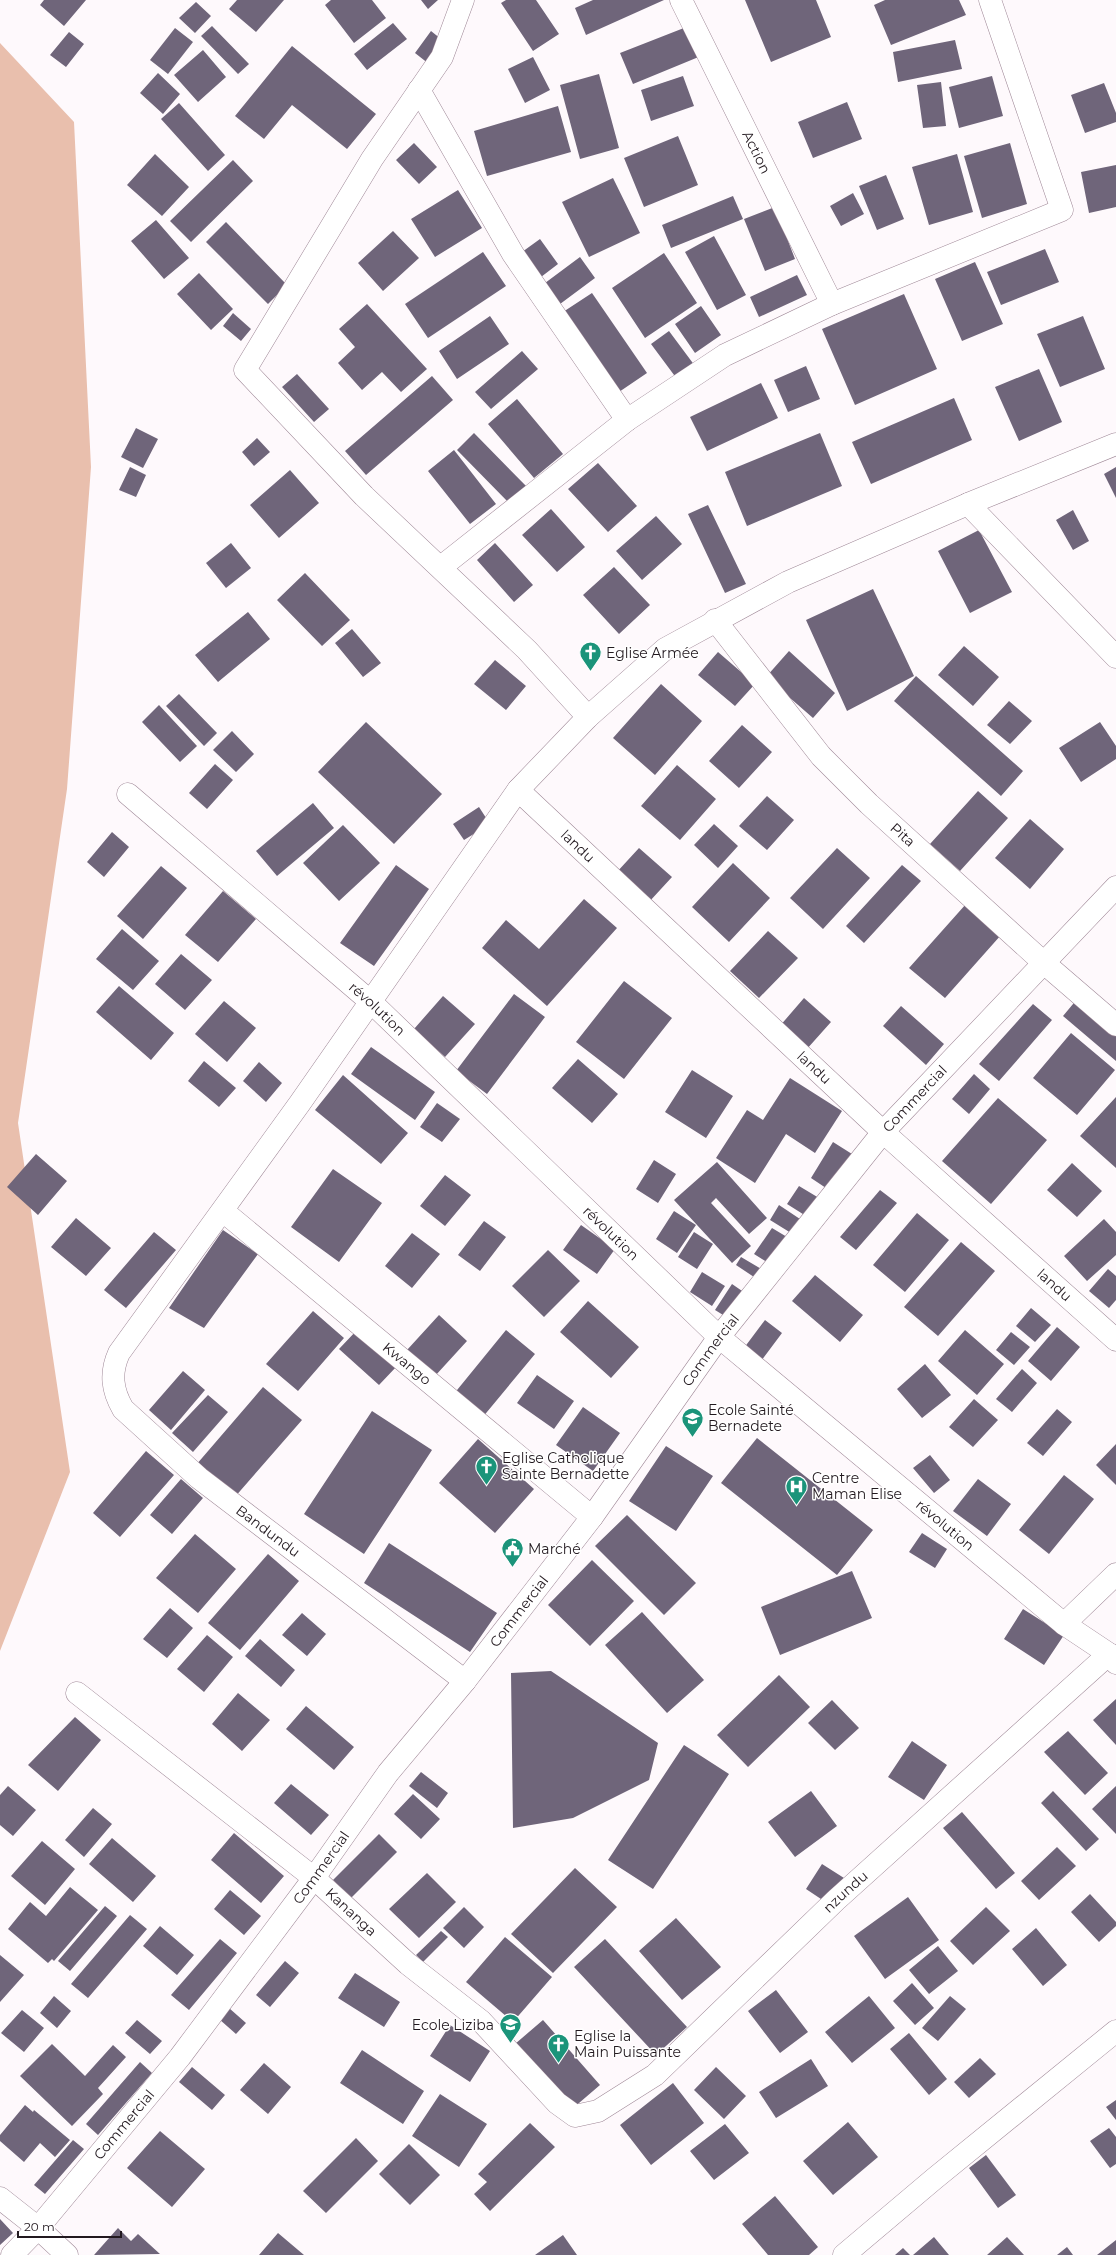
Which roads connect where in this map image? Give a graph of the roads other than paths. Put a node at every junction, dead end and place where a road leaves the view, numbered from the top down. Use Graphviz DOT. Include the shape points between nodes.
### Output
graph roads {
  1 [pos="463,0"];
  2 [pos="681,0"];
  3 [pos="990,0"];
  4 [pos="419,90"];
  5 [pos="832,304"];
  6 [pos="627,420"];
  7 [pos="1116,444"];
  8 [pos="968,504"];
  9 [pos="441,567"];
  10 [pos="716,620"];
  11 [pos="1116,657"];
  12 [pos="588,717"];
  13 [pos="518,790"];
  14 [pos="128,794"];
  15 [pos="1116,887"];
  16 [pos="1044,963"];
  17 [pos="371,1002"];
  18 [pos="1116,1025"];
  19 [pos="883,1132"];
  20 [pos="223,1211"];
  21 [pos="719,1337"];
  22 [pos="1116,1340"];
  23 [pos="592,1517"];
  24 [pos="1116,1574"];
  25 [pos="1064,1624"];
  26 [pos="1113,1659"];
  27 [pos="465,1681"];
  28 [pos="77,1693"];
  29 [pos="314,1878"];
  30 [pos="1116,2031"];
  31 [pos="575,2116"];
  32 [pos="0,2198"];
  33 [pos="38,2228"];
  34 [pos="12,2255"];
  35 [pos="67,2255"];
  36 [pos="844,2255"];
  1 -- 4 [label="street" via="442,57"];
  2 -- 5 [label="street, Action"];
  3 -- 5 [label="street" via="1062,210"];
  4 -- 6 [label="street" via="513,254"];
  4 -- 9 [label="street" via="372,159 245,370 364,496"];
  5 -- 6 [label="street" via="725,355"];
  6 -- 9 [label="street"];
  7 -- 8 [label="street, Bandundu"];
  8 -- 10 [label="street, Bandundu" via="788,582"];
  8 -- 11 [label="street"];
  9 -- 12 [label="street" via="527,650"];
  10 -- 12 [label="street, Bandundu" via="665,649"];
  10 -- 16 [label="street, Pita" via="822,756 869,804"];
  12 -- 13 [label="street, Bandundu"];
  13 -- 17 [label="street, Bandundu"];
  13 -- 19 [label="street, landu"];
  14 -- 17 [label="street, révolution"];
  15 -- 16 [label="street, Commercial"];
  16 -- 18 [label="street, Pita"];
  16 -- 19 [label="street, Commercial"];
  17 -- 20 [label="street, Bandundu"];
  17 -- 21 [label="street, révolution"];
  19 -- 21 [label="street, Commercial"];
  19 -- 22 [label="street, landu"];
  20 -- 23 [label="street, Kwango"];
  20 -- 27 [label="street, Bandundu" via="119,1353 113,1366 115,1396 123,1409 199,1478"];
  21 -- 23 [label="street, Commercial"];
  21 -- 25 [label="street, révolution"];
  23 -- 27 [label="street, Commercial"];
  24 -- 25 [label="street"];
  25 -- 26 [label="street, révolution"];
  26 -- 31 [label="street, nzundu" via="836,1900 654,2075 598,2111"];
  27 -- 29 [label="street, Commercial" via="388,1773"];
  28 -- 29 [label="street, Kananga"];
  29 -- 31 [label="street, Kananga" via="408,1964 481,2021 557,2103"];
  29 -- 33 [label="street, Commercial" via="180,2057"];
  30 -- 36 [label="street"];
  32 -- 33 [label="street"];
  33 -- 34 [label="street, Commercial"];
  33 -- 35 [label="street"];
}
